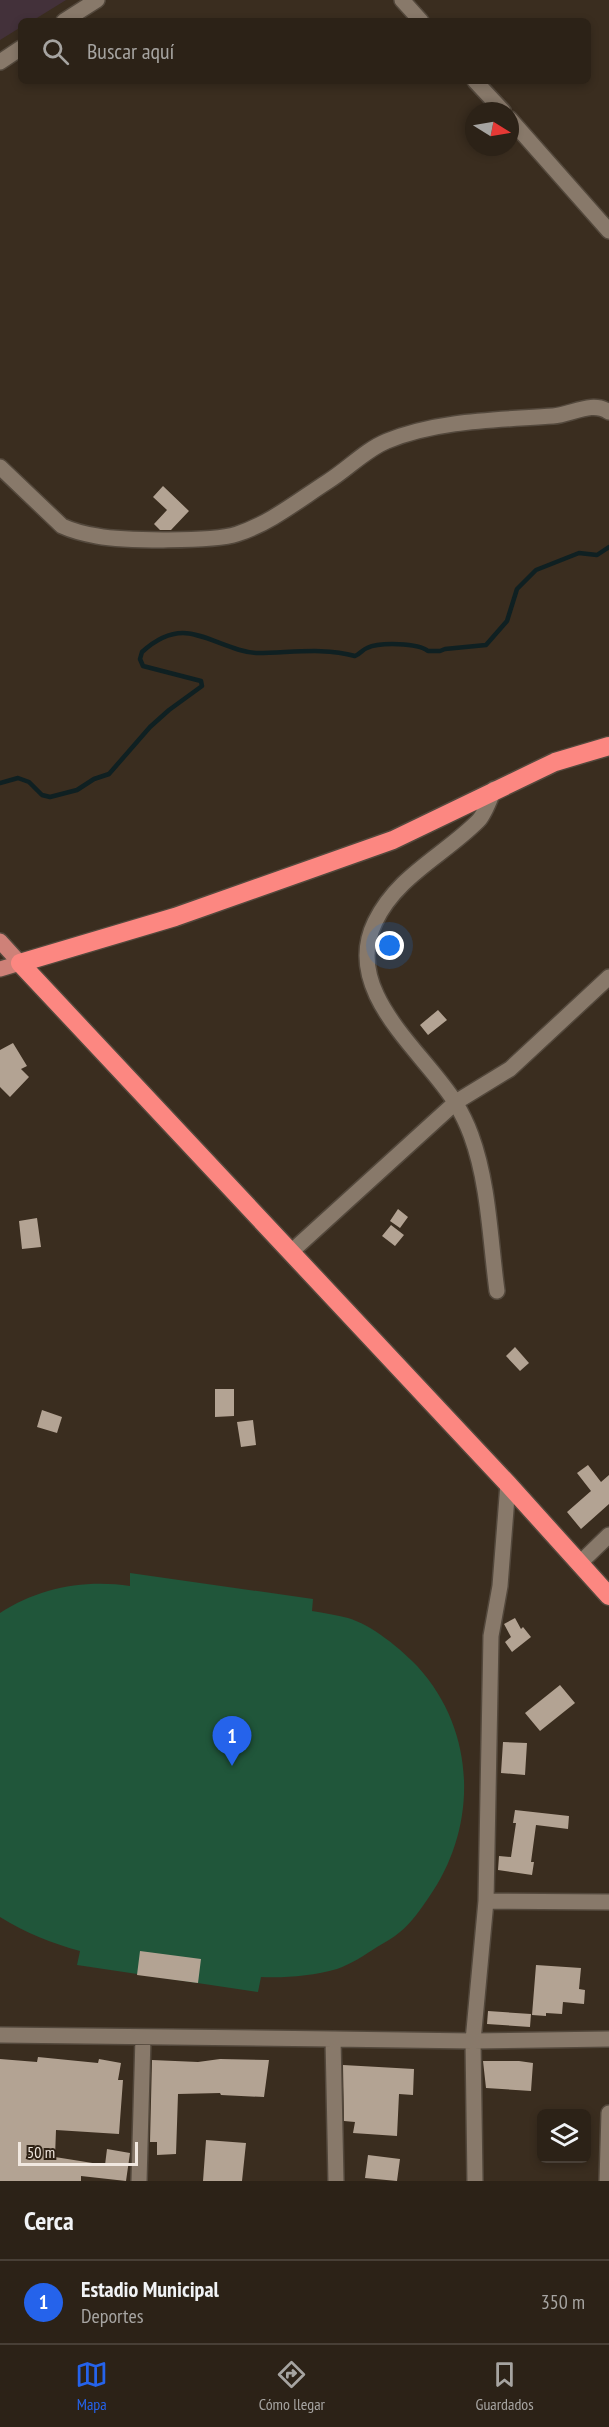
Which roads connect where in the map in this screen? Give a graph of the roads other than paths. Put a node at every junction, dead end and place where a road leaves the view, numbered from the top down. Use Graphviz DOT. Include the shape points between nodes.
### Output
graph roads {
  1 [pos="98,0"];
  2 [pos="402,0"];
  3 [pos="69,18"];
  4 [pos="418,18"];
  5 [pos="18,50"];
  6 [pos="0,62"];
  7 [pos="478,84"];
  8 [pos="495,102"];
  9 [pos="519,129"];
  10 [pos="609,231"];
  11 [pos="609,412"];
  12 [pos="0,467"];
  13 [pos="609,746"];
  14 [pos="494,789"];
  15 [pos="0,941"];
  16 [pos="20,963"];
  17 [pos="0,969"];
  18 [pos="609,977"];
  19 [pos="456,1102"];
  20 [pos="291,1252"];
  21 [pos="497,1291"];
  22 [pos="508,1484"];
  23 [pos="609,1535"];
  24 [pos="580,1563"];
  25 [pos="609,1596"];
  26 [pos="486,1901"];
  27 [pos="609,1902"];
  28 [pos="0,2035"];
  29 [pos="143,2037"];
  30 [pos="333,2039"];
  31 [pos="609,2039"];
  32 [pos="473,2041"];
  33 [pos="609,2113"];
  34 [pos="139,2181"];
  35 [pos="336,2181"];
  36 [pos="475,2181"];
  37 [pos="607,2181"];
  1 -- 3 [label="street"];
  2 -- 4 [label="street"];
  5 -- 6 [label="street"];
  7 -- 8 [label="street"];
  9 -- 10 [label="street"];
  11 -- 12 [label="street" via="590,407 564,415 408,433 384,442 260,524 223,538 99,537 74,531 62,526"];
  13 -- 14 [label="highway" via="555,762"];
  14 -- 16 [label="highway" via="393,840 175,917"];
  14 -- 19 [label="street" via="480,820 387,899 374,924 368,950 370,977 377,997 392,1022"];
  15 -- 16 [label="main road"];
  16 -- 17 [label="main road"];
  16 -- 20 [label="highway"];
  18 -- 19 [label="street" via="510,1069"];
  19 -- 20 [label="street"];
  19 -- 21 [label="street" via="471,1136 483,1180"];
  20 -- 22 [label="highway"];
  22 -- 24 [label="highway"];
  22 -- 26 [label="street" via="500,1586 491,1636"];
  23 -- 24 [label="street"];
  24 -- 25 [label="highway"];
  26 -- 27 [label="street"];
  26 -- 32 [label="street"];
  28 -- 29 [label="street"];
  29 -- 30 [label="street"];
  29 -- 34 [label="street"];
  30 -- 32 [label="street"];
  30 -- 35 [label="street"];
  31 -- 32 [label="street"];
  32 -- 36 [label="street"];
  33 -- 37 [label="street"];
}
